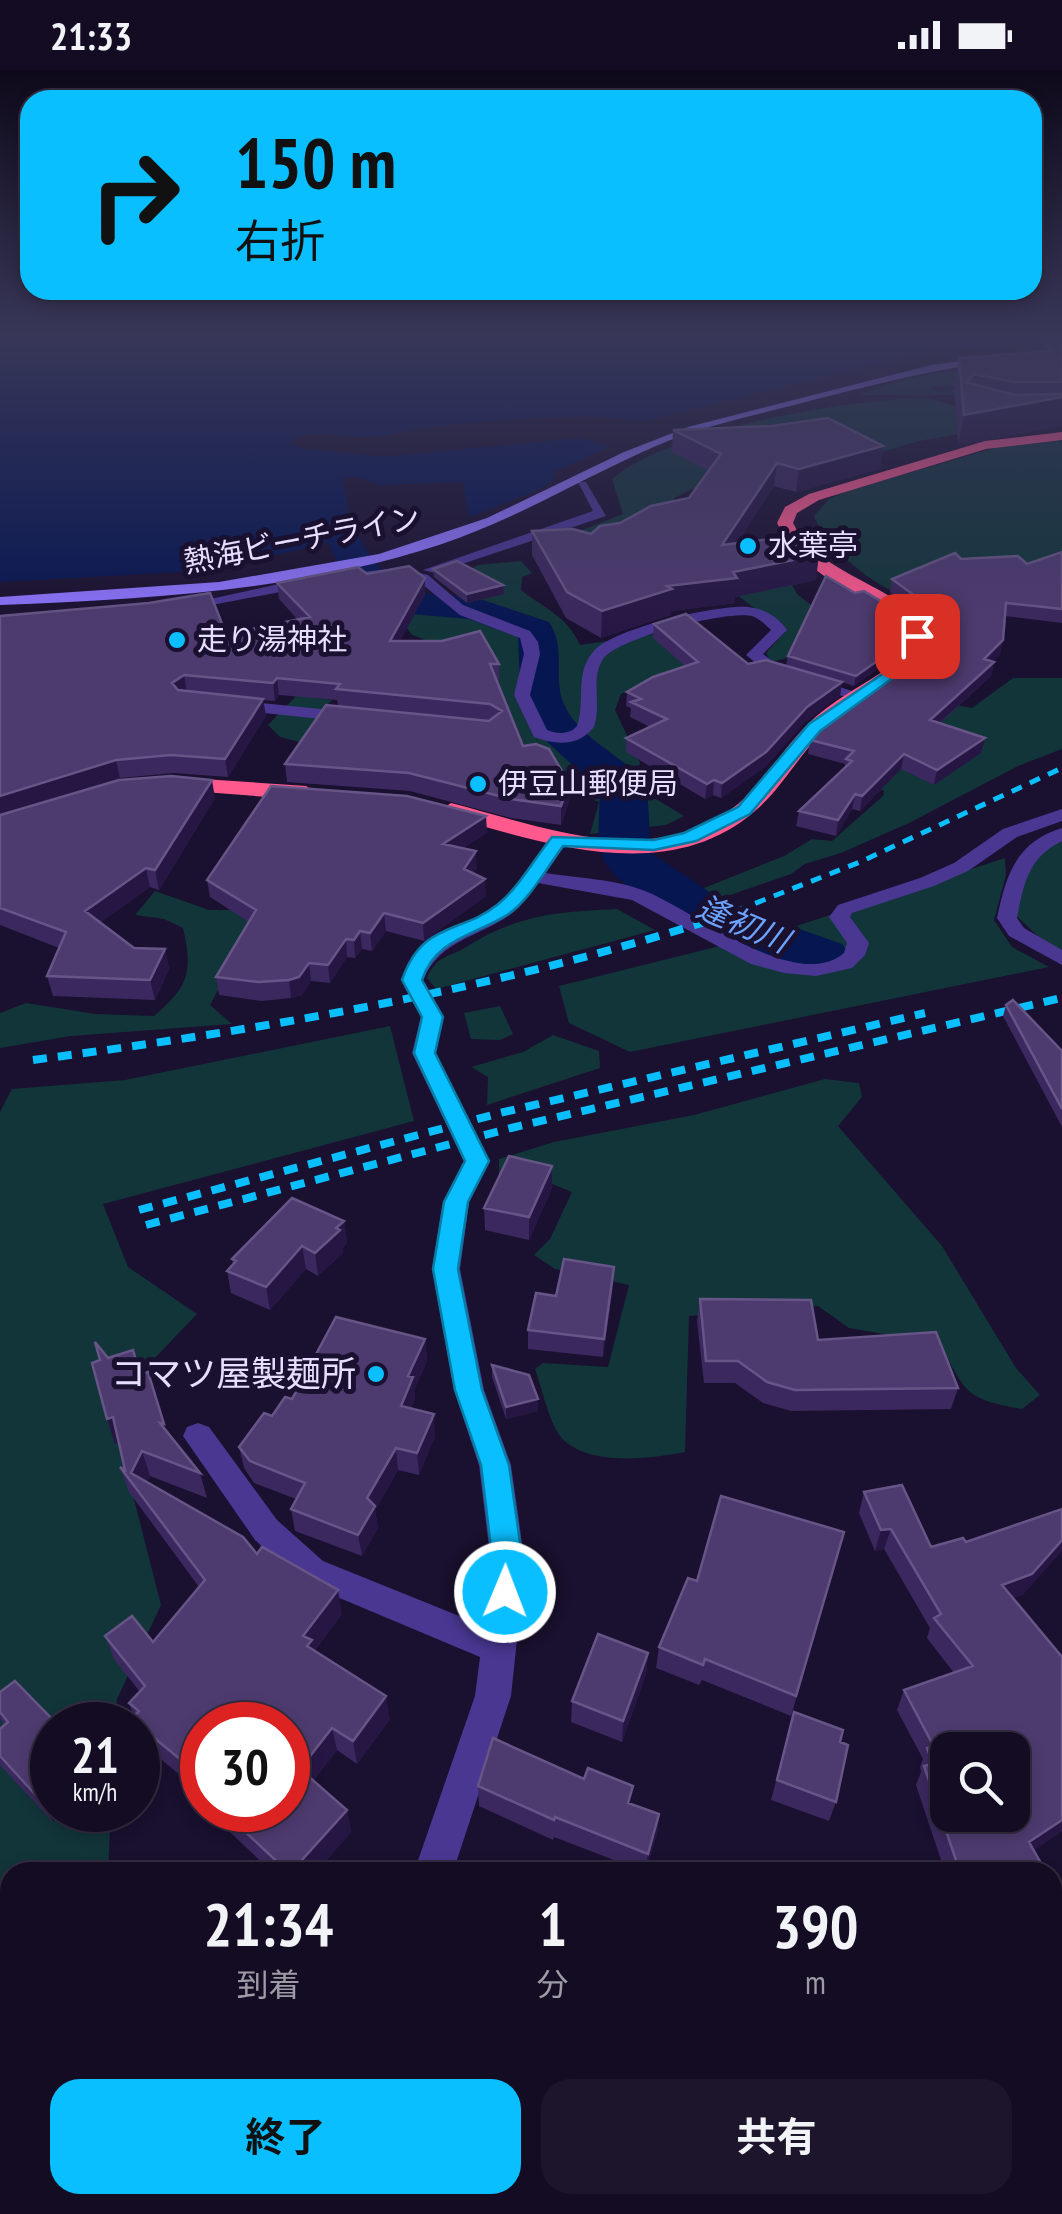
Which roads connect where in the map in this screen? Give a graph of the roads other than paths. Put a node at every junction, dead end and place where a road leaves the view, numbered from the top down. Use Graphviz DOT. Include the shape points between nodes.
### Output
graph roads {
  1 [pos="689,432"];
  2 [pos="1062,436"];
  3 [pos="582,485"];
  4 [pos="416,575"];
  5 [pos="0,602"];
  6 [pos="167,609"];
  7 [pos="0,618"];
  8 [pos="19,618"];
  9 [pos="858,696"];
  10 [pos="204,703"];
  11 [pos="362,718"];
  12 [pos="148,785"];
  13 [pos="334,795"];
  14 [pos="429,805"];
  15 [pos="1062,815"];
  16 [pos="1062,834"];
  17 [pos="567,843"];
  18 [pos="530,876"];
  19 [pos="1062,959"];
  20 [pos="198,1436"];
  21 [pos="498,1648"];
  22 [pos="437,1862"];
  1 -- 5 [label="street, 熱海ビーチライン" via="469,530 381,556 191,592"];
  2 -- 9 [label="highway" via="985,446 814,498 785,517 794,539 834,575 896,606 914,625 918,653"];
  3 -- 4 [label="street" via="601,513"];
  4 -- 6 [label="street" via="359,574"];
  4 -- 9 [label="street" via="461,610 529,636 535,653 522,695 547,736 582,732 590,710 590,669 604,648 732,612 756,613 776,625 754,655 766,667"];
  7 -- 8 [label="street"];
  9 -- 17 [label="highway" via="814,728 744,810 703,832 654,845"];
  10 -- 11 [label="street"];
  12 -- 13 [label="highway"];
  14 -- 17 [label="highway"];
  15 -- 18 [label="street" via="1010,833 927,882 845,910 839,916 858,943 856,956 816,970 769,963 638,895"];
  16 -- 19 [label="street" via="1019,862 1008,918 1016,932"];
  17 -- 18 [label="street"];
  18 -- 21 [label="street" via="504,909 450,934 418,960 412,980 432,1017 424,1053 477,1161 456,1202 446,1269 469,1390 495,1465 508,1564"];
  20 -- 21 [label="street" via="266,1530 312,1571"];
  21 -- 22 [label="street" via="484,1728"];
}
